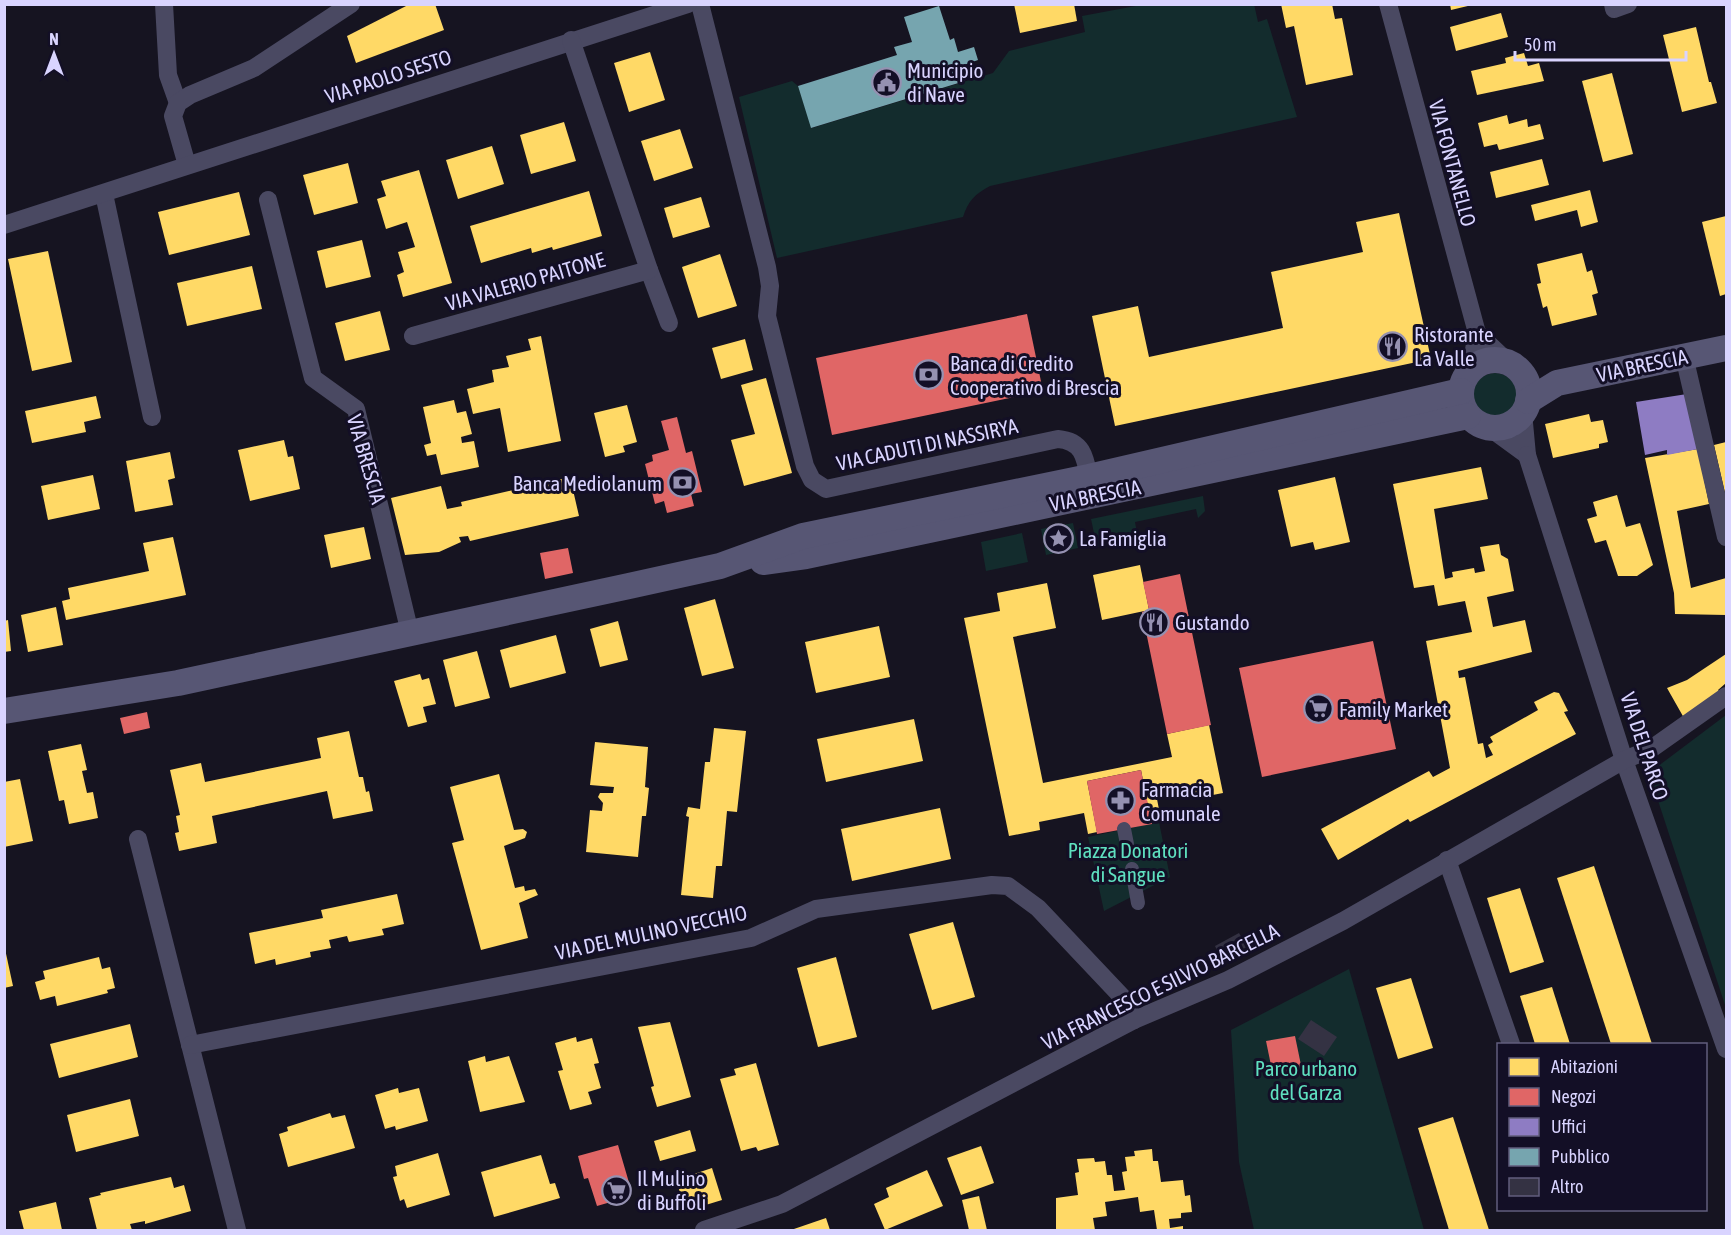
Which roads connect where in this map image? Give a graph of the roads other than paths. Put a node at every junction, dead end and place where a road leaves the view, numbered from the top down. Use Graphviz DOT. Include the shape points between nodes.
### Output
graph roads {
  1 [pos="164,4"];
  2 [pos="351,4"];
  3 [pos="688,4"];
  4 [pos="700,4"];
  5 [pos="1388,4"];
  6 [pos="1613,4"];
  7 [pos="1628,4"];
  8 [pos="571,40"];
  9 [pos="178,103"];
  10 [pos="187,165"];
  11 [pos="104,194"];
  12 [pos="268,200"];
  13 [pos="4,225"];
  14 [pos="649,270"];
  15 [pos="669,323"];
  16 [pos="1477,333"];
  17 [pos="413,336"];
  18 [pos="1726,348"];
  19 [pos="1684,356"];
  20 [pos="1516,369"];
  21 [pos="1465,381"];
  22 [pos="1557,383"];
  23 [pos="1526,406"];
  24 [pos="152,417"];
  25 [pos="1479,422"];
  26 [pos="1527,454"];
  27 [pos="1089,477"];
  28 [pos="1726,537"];
  29 [pos="720,566"];
  30 [pos="410,633"];
  31 [pos="1726,696"];
  32 [pos="4,711"];
  33 [pos="1624,760"];
  34 [pos="1124,829"];
  35 [pos="138,839"];
  36 [pos="1127,844"];
  37 [pos="1447,860"];
  38 [pos="1132,869"];
  39 [pos="1138,903"];
  40 [pos="1134,1020"];
  41 [pos="1511,1043"];
  42 [pos="190,1045"];
  43 [pos="1726,1049"];
  44 [pos="237,1230"];
  45 [pos="705,1230"];
  1 -- 9 [label="street" via="168,75"];
  2 -- 9 [label="street" via="254,68"];
  3 -- 8 [label="street, VIA PAOLO SESTO"];
  4 -- 27 [label="street, VIA CADUTI DI NASSIRYA" via="767,267 767,316 805,466 812,480 826,489 1058,439 1071,440 1084,453"];
  5 -- 16 [label="street, VIA FONTANELLO"];
  6 -- 7 [label="street" via="1614,9"];
  8 -- 10 [label="street, VIA PAOLO SESTO"];
  8 -- 14 [label="street"];
  9 -- 10 [label="street" via="173,116"];
  10 -- 11 [label="street, VIA PAOLO SESTO"];
  11 -- 13 [label="street, VIA PAOLO SESTO"];
  11 -- 24 [label="street"];
  12 -- 30 [label="street, VIA BRESCIA" via="313,378 356,409"];
  14 -- 15 [label="street"];
  14 -- 17 [label="street, VIA VALERIO PAITONE"];
  16 -- 20 [label="street"];
  16 -- 21 [label="street, VIA FONTANELLO"];
  18 -- 19 [label="main road, VIA BRESCIA"];
  19 -- 22 [label="main road, VIA BRESCIA"];
  19 -- 28 [label="street"];
  20 -- 21 [label="main road, VIA BRESCIA" via="1489,361"];
  20 -- 22 [label="main road, VIA BRESCIA"];
  20 -- 23 [label="main road" via="1528,391"];
  21 -- 25 [label="main road" via="1464,408"];
  21 -- 27 [label="main road, VIA BRESCIA"];
  22 -- 23 [label="main road, VIA BRESCIA"];
  23 -- 25 [label="main road, VIA BRESCIA" via="1509,425"];
  23 -- 26 [label="street"];
  25 -- 26 [label="street"];
  25 -- 29 [label="main road, VIA BRESCIA" via="806,556"];
  26 -- 33 [label="street, VIA DEL PARCO"];
  27 -- 29 [label="main road, VIA BRESCIA" via="803,536"];
  29 -- 30 [label="main road, VIA BRESCIA"];
  30 -- 32 [label="main road, VIA BRESCIA" via="178,683"];
  31 -- 33 [label="street, VIA FRANCESCO E SILVIO BARCELLA" via="1651,749"];
  33 -- 37 [label="street, VIA FRANCESCO E SILVIO BARCELLA"];
  33 -- 43 [label="street, VIA DEL PARCO"];
  34 -- 36 [label="street"];
  35 -- 42 [label="street"];
  37 -- 40 [label="street, VIA FRANCESCO E SILVIO BARCELLA" via="1343,921 1228,980"];
  37 -- 41 [label="street"];
  38 -- 39 [label="street"];
  40 -- 42 [label="street, VIA DEL MULINO VECCHIO" via="1124,999 1038,908 1008,886 992,885 816,909 751,938"];
  40 -- 45 [label="street, VIA FRANCESCO E SILVIO BARCELLA" via="782,1204"];
  42 -- 44 [label="street"];
}
